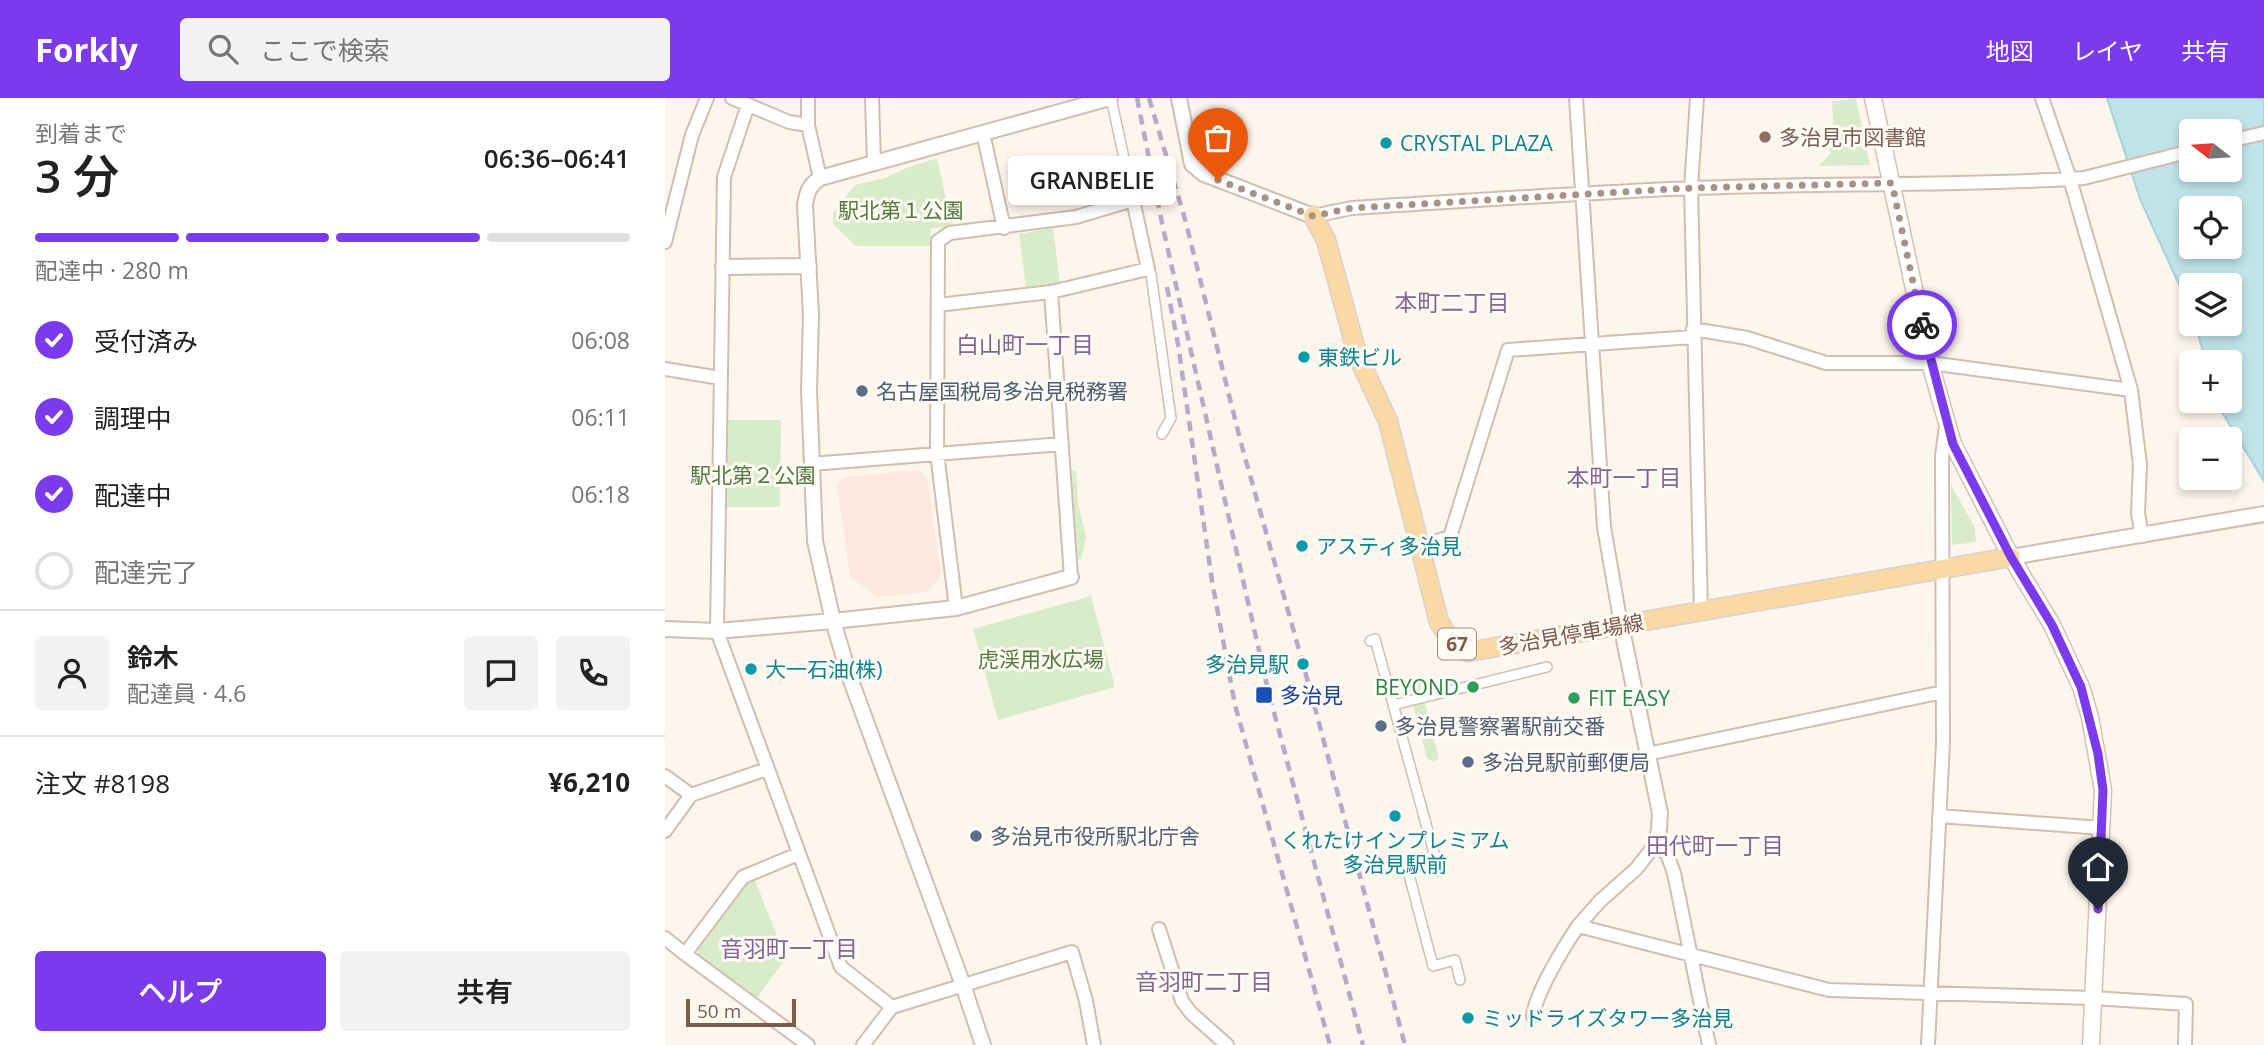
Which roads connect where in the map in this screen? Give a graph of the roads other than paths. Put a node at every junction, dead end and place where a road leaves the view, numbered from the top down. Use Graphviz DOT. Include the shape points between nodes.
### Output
graph roads {
  1 [pos="707,98"];
  2 [pos="732,98"];
  3 [pos="808,98"];
  4 [pos="872,98"];
  5 [pos="1110,98"];
  6 [pos="1179,98"];
  7 [pos="1576,98"];
  8 [pos="1697,98"];
  9 [pos="1873,98"];
  10 [pos="2042,98"];
  11 [pos="748,105"];
  12 [pos="808,125"];
  13 [pos="982,133"];
  14 [pos="2264,133"];
  15 [pos="2242,138"];
  16 [pos="2179,154"];
  17 [pos="874,162"];
  18 [pos="820,178"];
  19 [pos="2077,178"];
  20 [pos="1892,183"];
  21 [pos="1691,188"];
  22 [pos="1581,195"];
  23 [pos="1133,200"];
  24 [pos="1313,216"];
  25 [pos="1004,228"];
  26 [pos="665,243"];
  27 [pos="809,266"];
  28 [pos="723,267"];
  29 [pos="1148,269"];
  30 [pos="1051,292"];
  31 [pos="938,304"];
  32 [pos="1693,333"];
  33 [pos="1592,344"];
  34 [pos="1930,363"];
  35 [pos="665,369"];
  36 [pos="720,378"];
  37 [pos="2131,390"];
  38 [pos="1946,422"];
  39 [pos="1162,434"];
  40 [pos="1062,444"];
  41 [pos="937,453"];
  42 [pos="811,464"];
  43 [pos="2264,514"];
  44 [pos="2142,536"];
  45 [pos="1421,546"];
  46 [pos="2011,557"];
  47 [pos="1941,569"];
  48 [pos="1071,577"];
  49 [pos="956,608"];
  50 [pos="1701,611"];
  51 [pos="834,621"];
  52 [pos="1621,625"];
  53 [pos="665,629"];
  54 [pos="717,631"];
  55 [pos="1370,641"];
  56 [pos="1547,667"];
  57 [pos="1943,692"];
  58 [pos="1393,705"];
  59 [pos="1647,754"];
  60 [pos="767,769"];
  61 [pos="665,776"];
  62 [pos="691,796"];
  63 [pos="1939,816"];
  64 [pos="2102,828"];
  65 [pos="665,831"];
  66 [pos="1655,845"];
  67 [pos="798,854"];
  68 [pos="1436,860"];
  69 [pos="1439,871"];
  70 [pos="1579,926"];
  71 [pos="1159,929"];
  72 [pos="665,939"];
  73 [pos="685,954"];
  74 [pos="1690,954"];
  75 [pos="1460,980"];
  76 [pos="964,985"];
  77 [pos="1930,993"];
  78 [pos="2094,998"];
  79 [pos="892,1007"];
  80 [pos="1533,1016"];
  81 [pos="808,1045"];
  82 [pos="863,1045"];
  83 [pos="983,1045"];
  84 [pos="1094,1045"];
  85 [pos="1226,1045"];
  86 [pos="1709,1045"];
  87 [pos="1928,1045"];
  88 [pos="2091,1045"];
  89 [pos="2185,1045"];
  1 -- 26 [label="street" via="692,135"];
  2 -- 11 [label="street"];
  3 -- 12 [label="street"];
  4 -- 17 [label="street"];
  5 -- 13 [label="street"];
  5 -- 23 [label="street"];
  6 -- 24 [label="street" via="1192,164 1204,174"];
  7 -- 22 [label="street"];
  8 -- 21 [label="street"];
  9 -- 20 [label="main road"];
  10 -- 19 [label="street"];
  11 -- 12 [label="street"];
  11 -- 28 [label="street" via="724,177"];
  12 -- 18 [label="street"];
  13 -- 17 [label="street"];
  13 -- 25 [label="street"];
  14 -- 15 [label="street"];
  16 -- 19 [label="street"];
  17 -- 18 [label="street"];
  18 -- 27 [label="street" via="807,192 805,205"];
  19 -- 20 [label="street"];
  19 -- 37 [label="street"];
  20 -- 21 [label="street"];
  20 -- 34 [label="main road"];
  21 -- 22 [label="street"];
  21 -- 32 [label="street"];
  22 -- 24 [label="street" via="1352,208"];
  22 -- 33 [label="street"];
  23 -- 25 [label="street" via="1076,217"];
  23 -- 29 [label="street"];
  24 -- 45 [label="main road, 多治見停車場線 / 67" via="1326,240 1358,357 1388,421"];
  25 -- 31 [label="street" via="950,233 938,241"];
  27 -- 28 [label="street"];
  27 -- 42 [label="street"];
  28 -- 36 [label="street"];
  29 -- 30 [label="street"];
  29 -- 39 [label="street" via="1171,418"];
  30 -- 31 [label="street"];
  30 -- 40 [label="street"];
  31 -- 41 [label="street"];
  32 -- 33 [label="street"];
  32 -- 34 [label="street" via="1747,338 1826,363"];
  32 -- 50 [label="street"];
  33 -- 45 [label="street" via="1508,350 1450,537"];
  33 -- 52 [label="street" via="1604,527"];
  34 -- 37 [label="street"];
  34 -- 38 [label="main road"];
  35 -- 36 [label="street"];
  36 -- 54 [label="street"];
  37 -- 44 [label="street"];
  38 -- 46 [label="main road" via="1969,479"];
  38 -- 47 [label="street"];
  40 -- 41 [label="street"];
  40 -- 48 [label="street"];
  41 -- 42 [label="street"];
  41 -- 49 [label="street"];
  42 -- 51 [label="street" via="815,541"];
  43 -- 44 [label="street"];
  44 -- 46 [label="street"];
  45 -- 52 [label="main road, 多治見停車場線 / 67" via="1439,622 1450,639 1468,652"];
  46 -- 47 [label="main road, 多治見停車場線 / 67"];
  46 -- 64 [label="main road" via="2052,625 2081,687 2098,754"];
  47 -- 50 [label="main road, 多治見停車場線 / 67"];
  47 -- 57 [label="street"];
  48 -- 49 [label="street"];
  49 -- 51 [label="street"];
  50 -- 52 [label="main road, 多治見停車場線 / 67"];
  51 -- 54 [label="street"];
  51 -- 76 [label="street" via="850,678"];
  52 -- 59 [label="street"];
  53 -- 54 [label="street"];
  54 -- 60 [label="street"];
  55 -- 58 [label="street" via="1375,639"];
  56 -- 58 [label="street"];
  57 -- 59 [label="street"];
  57 -- 63 [label="street"];
  58 -- 68 [label="street"];
  59 -- 66 [label="street" via="1660,813"];
  60 -- 62 [label="street"];
  60 -- 67 [label="street"];
  61 -- 62 [label="street"];
  62 -- 65 [label="street"];
  63 -- 64 [label="street"];
  63 -- 77 [label="street"];
  64 -- 78 [label="main road"];
  66 -- 70 [label="street"];
  66 -- 74 [label="street" via="1667,853 1674,873"];
  67 -- 73 [label="street" via="743,877"];
  67 -- 79 [label="street" via="842,967"];
  68 -- 69 [label="street"];
  68 -- 75 [label="street" via="1407,867 1433,966 1455,960"];
  70 -- 74 [label="street"];
  70 -- 80 [label="street"];
  71 -- 85 [label="street" via="1182,1001"];
  72 -- 73 [label="street"];
  73 -- 81 [label="street"];
  74 -- 77 [label="street" via="1829,990"];
  74 -- 86 [label="street"];
  76 -- 79 [label="street"];
  76 -- 83 [label="street"];
  76 -- 84 [label="street" via="1072,952"];
  77 -- 78 [label="street"];
  77 -- 87 [label="street"];
  78 -- 88 [label="main road"];
  78 -- 89 [label="street" via="2186,1004"];
  79 -- 82 [label="street"];
}
